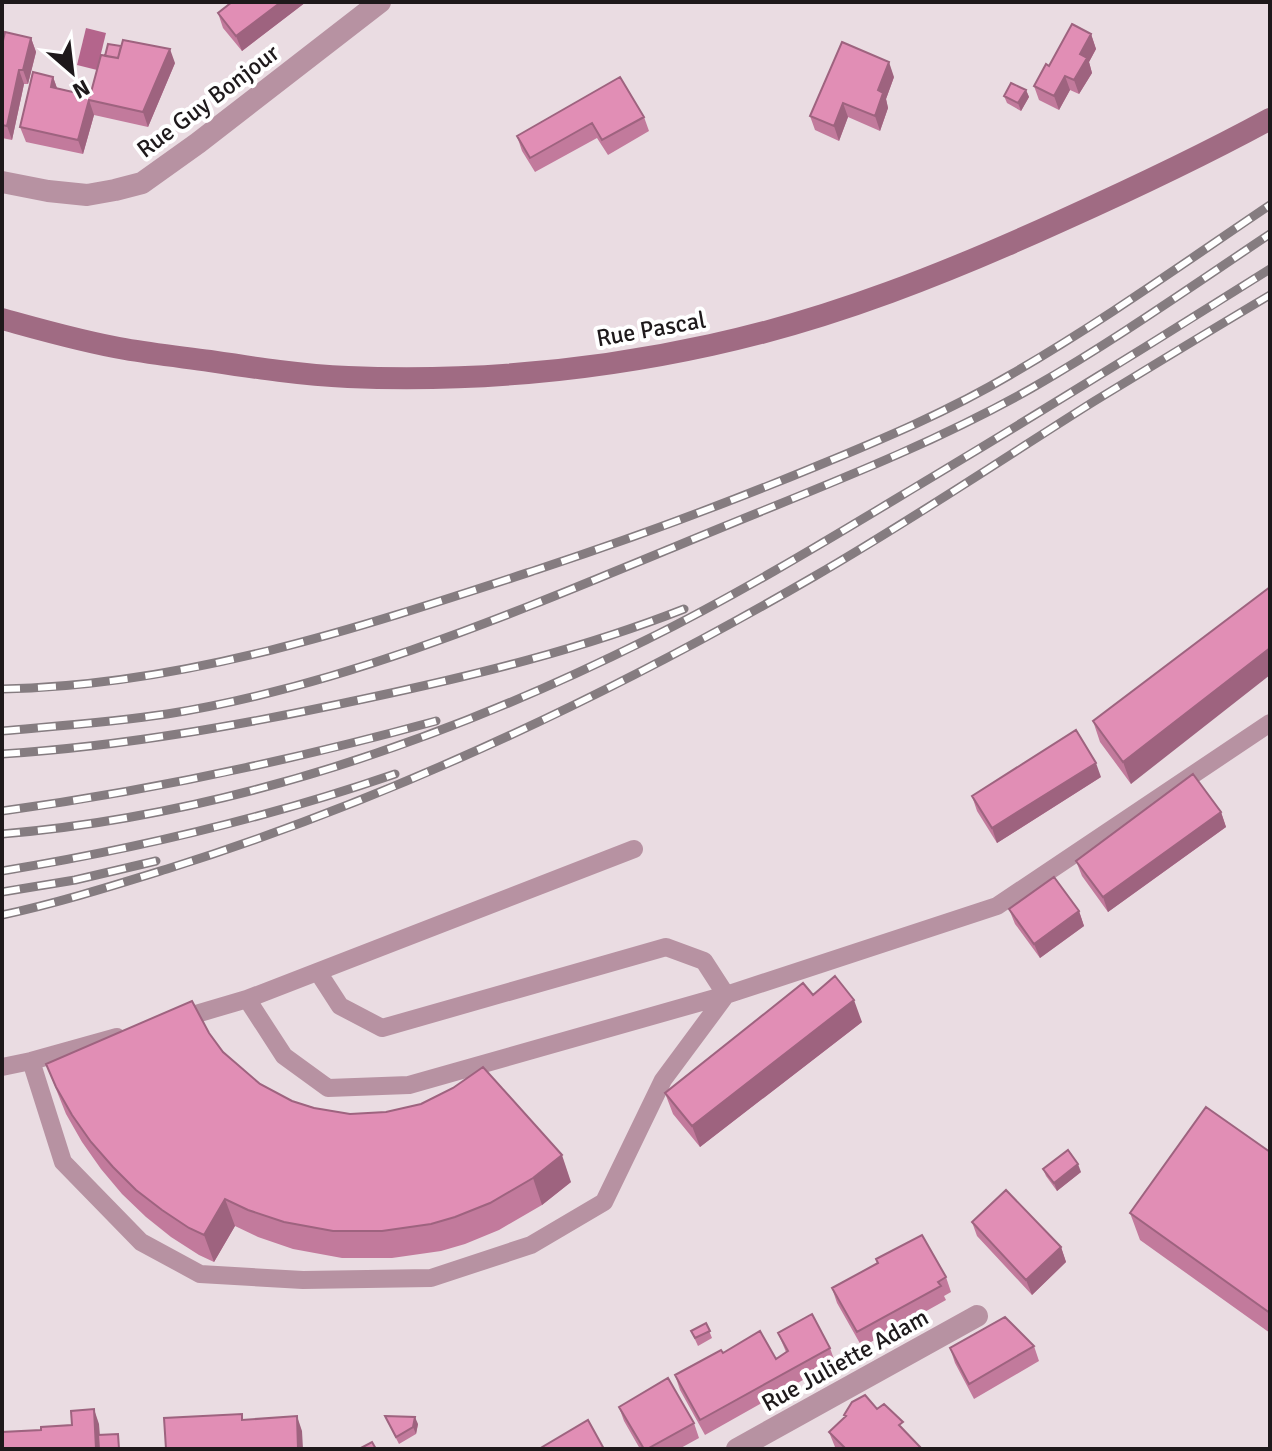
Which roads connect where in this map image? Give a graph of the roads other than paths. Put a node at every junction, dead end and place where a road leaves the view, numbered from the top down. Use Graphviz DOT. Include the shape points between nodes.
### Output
graph roads {
  1 [pos="380,2"];
  2 [pos="1270,119"];
  3 [pos="2,182"];
  4 [pos="2,319"];
  5 [pos="1270,723"];
  6 [pos="634,849"];
  7 [pos="318,972"];
  8 [pos="726,995"];
  9 [pos="247,999"];
  10 [pos="160,1024"];
  11 [pos="132,1032"];
  12 [pos="31,1061"];
  13 [pos="2,1067"];
  14 [pos="977,1316"];
  15 [pos="772,1441"];
  16 [pos="737,1449"];
  1 -- 3 [label="street, Rue Guy Bonjour" via="142,183 87,195"];
  2 -- 4 [label="main road, Rue Pascal" via="1146,183 950,269 800,321 628,361 497,375 286,373 122,348"];
  5 -- 8 [label="lane" via="997,906"];
  6 -- 7 [label="lane"];
  7 -- 8 [label="lane" via="340,1006 382,1028 666,947 704,961"];
  7 -- 9 [label="lane"];
  8 -- 9 [label="lane" via="409,1085 328,1088 284,1056"];
  8 -- 12 [label="lane" via="663,1080 604,1202 531,1245 431,1278 303,1280 200,1274 153,1249 63,1162"];
  9 -- 10 [label="lane"];
  11 -- 12 [label="lane"];
  12 -- 13 [label="lane"];
  14 -- 15 [label="street, Rue Juliette Adam"];
  15 -- 16 [label="street, Rue Juliette Adam"];
}
